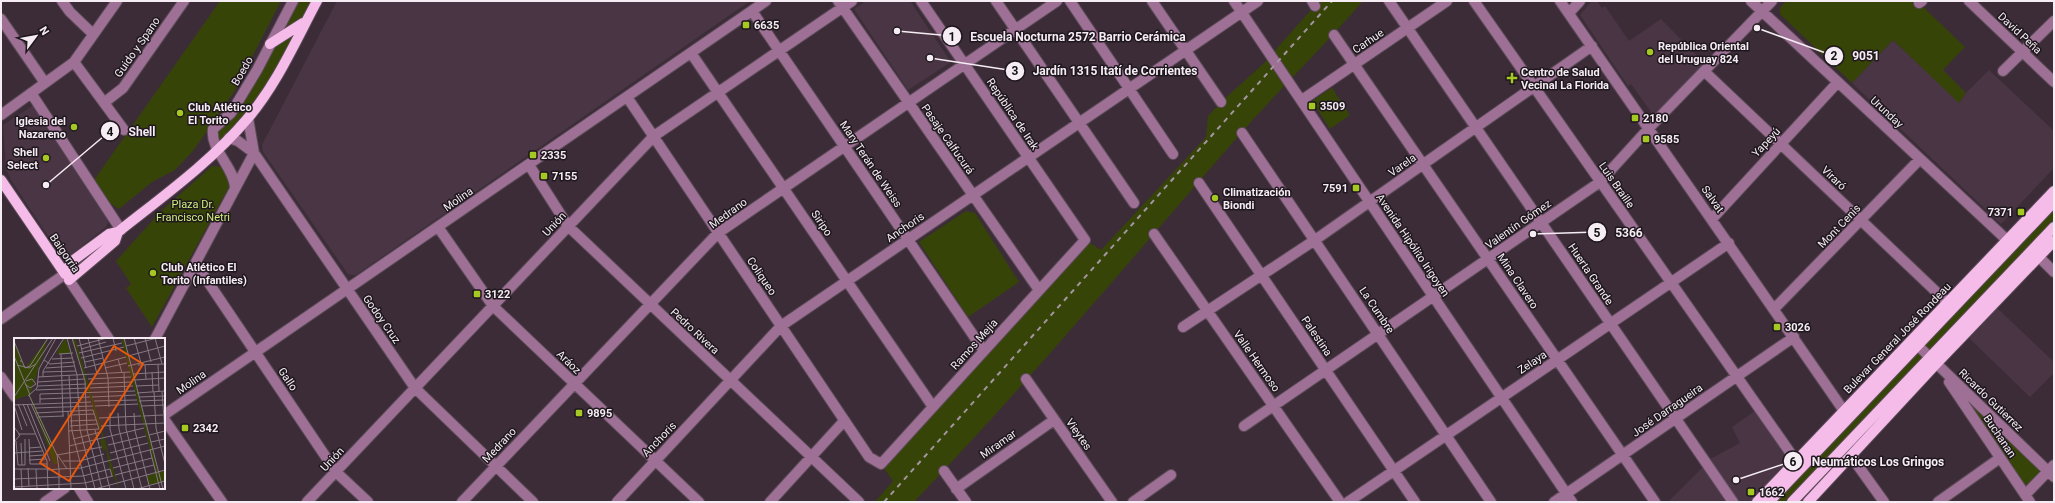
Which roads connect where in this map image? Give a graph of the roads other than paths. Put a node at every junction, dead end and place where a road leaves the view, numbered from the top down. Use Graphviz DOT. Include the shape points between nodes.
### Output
graph roads {
  1 [pos="62,1"];
  2 [pos="117,1"];
  3 [pos="184,1"];
  4 [pos="293,1"];
  5 [pos="317,1"];
  6 [pos="766,1"];
  7 [pos="852,1"];
  8 [pos="921,1"];
  9 [pos="996,1"];
  10 [pos="1057,1"];
  11 [pos="1070,1"];
  12 [pos="1152,1"];
  13 [pos="1234,1"];
  14 [pos="1258,1"];
  15 [pos="1389,1"];
  16 [pos="1447,1"];
  17 [pos="1474,1"];
  18 [pos="1560,1"];
  19 [pos="1580,1"];
  20 [pos="1751,1"];
  21 [pos="1772,1"];
  22 [pos="1969,1"];
  23 [pos="840,4"];
  24 [pos="752,11"];
  25 [pos="1762,11"];
  26 [pos="1242,12"];
  27 [pos="1569,13"];
  28 [pos="1,19"];
  29 [pos="307,20"];
  30 [pos="2054,21"];
  31 [pos="1407,28"];
  32 [pos="1015,30"];
  33 [pos="93,34"];
  34 [pos="1334,35"];
  35 [pos="270,44"];
  36 [pos="1592,46"];
  37 [pos="1185,50"];
  38 [pos="779,51"];
  39 [pos="2023,52"];
  40 [pos="691,53"];
  41 [pos="74,62"];
  42 [pos="965,64"];
  43 [pos="1354,64"];
  44 [pos="1704,71"];
  45 [pos="2003,71"];
  46 [pos="1838,82"];
  47 [pos="2054,82"];
  48 [pos="45,83"];
  49 [pos="1534,87"];
  50 [pos="1129,89"];
  51 [pos="718,92"];
  52 [pos="31,93"];
  53 [pos="627,97"];
  54 [pos="1302,100"];
  55 [pos="106,102"];
  56 [pos="1221,102"];
  57 [pos="909,103"];
  58 [pos="1,115"];
  59 [pos="248,118"];
  60 [pos="1079,123"];
  61 [pos="1476,128"];
  62 [pos="1649,128"];
  63 [pos="124,130"];
  64 [pos="1242,132"];
  65 [pos="654,136"];
  66 [pos="229,138"];
  67 [pos="1781,144"];
  68 [pos="844,147"];
  69 [pos="217,149"];
  70 [pos="254,153"];
  71 [pos="1174,154"];
  72 [pos="1028,158"];
  73 [pos="1920,159"];
  74 [pos="529,165"];
  75 [pos="1423,165"];
  76 [pos="1,180"];
  77 [pos="1600,182"];
  78 [pos="1199,184"];
  79 [pos="235,188"];
  80 [pos="784,188"];
  81 [pos="2054,191"];
  82 [pos="973,195"];
  83 [pos="1369,202"];
  84 [pos="2054,202"];
  85 [pos="1134,203"];
  86 [pos="1712,219"];
  87 [pos="1861,220"];
  88 [pos="1541,223"];
  89 [pos="568,226"];
  90 [pos="2031,226"];
  91 [pos="438,227"];
  92 [pos="2054,227"];
  93 [pos="120,231"];
  94 [pos="718,233"];
  95 [pos="1154,234"];
  96 [pos="908,240"];
  97 [pos="1085,240"];
  98 [pos="1315,240"];
  99 [pos="2006,240"];
  100 [pos="2054,241"];
  101 [pos="1728,243"];
  102 [pos="2039,257"];
  103 [pos="1488,259"];
  104 [pos="1987,262"];
  105 [pos="196,264"];
  106 [pos="2054,272"];
  107 [pos="1262,276"];
  108 [pos="67,277"];
  109 [pos="847,281"];
  110 [pos="1671,282"];
  111 [pos="347,289"];
  112 [pos="1039,290"];
  113 [pos="1433,297"];
  114 [pos="1948,303"];
  115 [pos="649,304"];
  116 [pos="493,306"];
  117 [pos="1774,309"];
  118 [pos="1208,310"];
  119 [pos="1,319"];
  120 [pos="1610,324"];
  121 [pos="781,326"];
  122 [pos="1183,327"];
  123 [pos="1378,334"];
  124 [pos="1794,337"];
  125 [pos="108,338"];
  126 [pos="156,338"];
  127 [pos="1915,343"];
  128 [pos="984,351"];
  129 [pos="255,353"];
  130 [pos="1557,360"];
  131 [pos="1934,361"];
  132 [pos="1326,370"];
  133 [pos="1737,376"];
  134 [pos="1,378"];
  135 [pos="1026,379"];
  136 [pos="731,381"];
  137 [pos="574,384"];
  138 [pos="415,388"];
  139 [pos="1957,388"];
  140 [pos="14,396"];
  141 [pos="1501,398"];
  142 [pos="1274,406"];
  143 [pos="933,407"];
  144 [pos="1844,411"];
  145 [pos="165,415"];
  146 [pos="1676,419"];
  147 [pos="165,420"];
  148 [pos="1054,420"];
  149 [pos="844,421"];
  150 [pos="1244,426"];
  151 [pos="1873,434"];
  152 [pos="1446,435"];
  153 [pos="1623,455"];
  154 [pos="1852,456"];
  155 [pos="812,458"];
  156 [pos="2000,458"];
  157 [pos="655,460"];
  158 [pos="1796,461"];
  159 [pos="881,464"];
  160 [pos="496,466"];
  161 [pos="944,471"];
  162 [pos="1394,471"];
  163 [pos="2052,471"];
  164 [pos="336,472"];
  165 [pos="1171,475"];
  166 [pos="1818,476"];
  167 [pos="64,489"];
  168 [pos="80,489"];
  169 [pos="956,489"];
  170 [pos="1569,498"];
  171 [pos="2028,499"];
  172 [pos="45,502"];
  173 [pos="88,502"];
  174 [pos="222,502"];
  175 [pos="308,502"];
  176 [pos="368,502"];
  177 [pos="462,502"];
  178 [pos="533,502"];
  179 [pos="617,502"];
  180 [pos="699,502"];
  181 [pos="770,502"];
  182 [pos="859,502"];
  183 [pos="966,502"];
  184 [pos="1112,502"];
  185 [pos="1133,502"];
  186 [pos="1340,502"];
  187 [pos="1348,502"];
  188 [pos="1415,502"];
  189 [pos="1491,502"];
  190 [pos="1554,502"];
  191 [pos="1655,502"];
  192 [pos="1733,502"];
  193 [pos="1757,502"];
  194 [pos="1769,502"];
  195 [pos="1792,502"];
  196 [pos="1808,502"];
  197 [pos="1884,502"];
  198 [pos="1938,502"];
  1 -- 33 [label="street"];
  2 -- 33 [label="street"];
  3 -- 55 [label="street, Guido y Spano" via="123,88"];
  4 -- 35 [label="street, Boedo"];
  5 -- 29 [label="main road"];
  6 -- 24 [label="street, Molina"];
  7 -- 23 [label="street, Unión"];
  8 -- 42 [label="street, República de Irak"];
  9 -- 32 [label="street"];
  10 -- 32 [label="street, Medrano"];
  11 -- 50 [label="street"];
  12 -- 37 [label="street"];
  13 -- 26 [label="street, Avenida Hipólito Irigoyen"];
  14 -- 26 [label="street"];
  15 -- 31 [label="street, Huerta Grande"];
  16 -- 31 [label="street, Carhue"];
  17 -- 49 [label="street, Luis Braille"];
  18 -- 27 [label="street, Salvat"];
  19 -- 27 [label="street"];
  20 -- 25 [label="street, Urunday"];
  21 -- 25 [label="street, Valentín Gómez"];
  22 -- 39 [label="street, David Peña"];
  23 -- 38 [label="street, Unión"];
  23 -- 57 [label="street, Pasaje Calfucurá"];
  24 -- 38 [label="street, Mary Terán de Weiss"];
  24 -- 40 [label="street, Molina"];
  25 -- 44 [label="street, Valentín Gómez"];
  25 -- 46 [label="street, Urunday"];
  26 -- 37 [label="street, Anchoris"];
  26 -- 54 [label="street, Avenida Hipólito Irigoyen"];
  27 -- 36 [label="street, Salvat"];
  28 -- 48 [label="street"];
  29 -- 35 [label="main road"];
  29 -- 59 [label="main road" via="269,88"];
  30 -- 39 [label="street"];
  31 -- 43 [label="street, Carhue"];
  31 -- 61 [label="street, Huerta Grande"];
  32 -- 42 [label="street, Medrano"];
  32 -- 60 [label="street"];
  33 -- 41 [label="street"];
  34 -- 43 [label="street, Mina Clavero"];
  35 -- 69 [label="street, Boedo" via="230,113 213,129 212,136"];
  36 -- 49 [label="street, Varela"];
  36 -- 62 [label="street, Salvat"];
  37 -- 50 [label="street, Anchoris"];
  37 -- 56 [label="street"];
  38 -- 51 [label="street, Unión"];
  38 -- 68 [label="street, Mary Terán de Weiss"];
  39 -- 45 [label="street"];
  39 -- 47 [label="street, David Peña"];
  40 -- 51 [label="street, Siripo"];
  40 -- 53 [label="street, Molina"];
  41 -- 48 [label="street"];
  41 -- 55 [label="street"];
  42 -- 57 [label="street, Medrano"];
  42 -- 72 [label="street, República de Irak"];
  43 -- 54 [label="street, Carhue"];
  43 -- 75 [label="street, Mina Clavero"];
  44 -- 62 [label="street, Valentín Gómez"];
  44 -- 67 [label="street, Viraró"];
  46 -- 67 [label="street, Yapeyú"];
  46 -- 73 [label="street, Urunday"];
  48 -- 52 [label="street"];
  49 -- 61 [label="street, Varela"];
  49 -- 77 [label="street, Luis Braille"];
  50 -- 60 [label="street, Anchoris"];
  50 -- 71 [label="street"];
  51 -- 65 [label="street, Unión"];
  51 -- 80 [label="street, Siripo"];
  52 -- 58 [label="street"];
  52 -- 93 [label="street"];
  53 -- 65 [label="street, Coliqueo"];
  53 -- 74 [label="street, Molina"];
  54 -- 83 [label="street, Avenida Hipólito Irigoyen"];
  55 -- 63 [label="street"];
  57 -- 68 [label="street, Medrano"];
  57 -- 82 [label="street, Pasaje Calfucurá"];
  59 -- 66 [label="main road"];
  59 -- 70 [label="street"];
  60 -- 72 [label="street, Anchoris"];
  60 -- 85 [label="street"];
  61 -- 75 [label="street, Varela"];
  61 -- 88 [label="street, Huerta Grande"];
  62 -- 77 [label="street, Valentín Gómez"];
  62 -- 86 [label="street, Salvat"];
  64 -- 98 [label="street, La Cumbre"];
  65 -- 89 [label="street, Unión"];
  65 -- 94 [label="street, Coliqueo"];
  66 -- 69 [label="main road"];
  66 -- 70 [label="street, Godoy Cruz" via="238,141"];
  67 -- 86 [label="street, Yapeyú"];
  67 -- 87 [label="street, Viraró"];
  68 -- 80 [label="street, Medrano"];
  68 -- 96 [label="street, Mary Terán de Weiss"];
  69 -- 79 [label="street, Boedo" via="234,179"];
  69 -- 93 [label="main road"];
  70 -- 79 [label="street"];
  70 -- 111 [label="street, Godoy Cruz"];
  72 -- 82 [label="street, Anchoris"];
  72 -- 97 [label="street, República de Irak"];
  73 -- 87 [label="street, Mont Cenis"];
  73 -- 99 [label="street, Urunday"];
  74 -- 89 [label="street, Pedro Rivera"];
  74 -- 91 [label="street, Molina"];
  75 -- 83 [label="street, Varela"];
  75 -- 103 [label="street, Mina Clavero"];
  76 -- 108 [label="main road, Baigorria"];
  77 -- 88 [label="street, Valentín Gómez"];
  77 -- 110 [label="street, Luis Braille"];
  78 -- 107 [label="street, Palestina"];
  79 -- 105 [label="street"];
  80 -- 94 [label="street, Medrano"];
  80 -- 109 [label="street, Siripo"];
  81 -- 99 [label="main road, Bulevar General José Rondeau"];
  82 -- 96 [label="street, Anchoris"];
  82 -- 112 [label="street, Pasaje Calfucurá"];
  83 -- 98 [label="street, Varela"];
  83 -- 113 [label="street, Avenida Hipólito Irigoyen"];
  84 -- 90 [label="main road, Bulevar General José Rondeau"];
  86 -- 101 [label="street, Salvat"];
  87 -- 114 [label="street, Viraró"];
  87 -- 117 [label="street, Mont Cenis"];
  88 -- 103 [label="street, Valentín Gómez"];
  88 -- 120 [label="street, Huerta Grande"];
  89 -- 115 [label="street, Pedro Rivera"];
  89 -- 116 [label="street, Unión"];
  90 -- 104 [label="main road"];
  90 -- 127 [label="main road, Bulevar General José Rondeau"];
  91 -- 111 [label="street, Molina"];
  91 -- 116 [label="street, Aráoz"];
  92 -- 131 [label="main road"];
  93 -- 108 [label="main road" via="115,241"];
  94 -- 115 [label="street, Medrano"];
  94 -- 121 [label="street, Coliqueo"];
  95 -- 118 [label="street, Valle Hermoso"];
  96 -- 109 [label="street, Anchoris"];
  96 -- 128 [label="street, Mary Terán de Weiss"];
  97 -- 112 [label="street, Ramos Mejía"];
  98 -- 107 [label="street, Varela"];
  98 -- 123 [label="street, La Cumbre"];
  99 -- 104 [label="main road, Bulevar General José Rondeau"];
  100 -- 102 [label="main road"];
  101 -- 110 [label="street, Zelaya"];
  101 -- 117 [label="street, Salvat"];
  102 -- 106 [label="street"];
  102 -- 131 [label="main road"];
  103 -- 113 [label="street, Valentín Gómez"];
  103 -- 130 [label="street, Mina Clavero"];
  104 -- 114 [label="main road, Bulevar General José Rondeau"];
  105 -- 126 [label="street"];
  105 -- 129 [label="street, Gallo"];
  107 -- 118 [label="street, Varela"];
  107 -- 132 [label="street, Palestina"];
  108 -- 119 [label="street"];
  108 -- 125 [label="street, Baigorria"];
  109 -- 121 [label="street, Anchoris"];
  109 -- 143 [label="street, Siripo"];
  110 -- 120 [label="street, Zelaya"];
  110 -- 133 [label="street, Luis Braille"];
  111 -- 129 [label="street, Molina"];
  111 -- 138 [label="street, Godoy Cruz"];
  112 -- 128 [label="street, Ramos Mejía"];
  113 -- 123 [label="street, Valentín Gómez"];
  113 -- 141 [label="street, Avenida Hipólito Irigoyen"];
  114 -- 127 [label="main road, Bulevar General José Rondeau"];
  115 -- 136 [label="street, Pedro Rivera"];
  115 -- 137 [label="street, Medrano"];
  116 -- 137 [label="street, Aráoz"];
  116 -- 138 [label="street, Unión"];
  117 -- 124 [label="street, Salvat"];
  118 -- 122 [label="street, Varela"];
  118 -- 142 [label="street, Valle Hermoso"];
  120 -- 130 [label="street, Zelaya"];
  120 -- 146 [label="street, Huerta Grande"];
  121 -- 136 [label="street, Anchoris"];
  121 -- 149 [label="street, Coliqueo"];
  123 -- 132 [label="street, Valentín Gómez"];
  123 -- 152 [label="street, La Cumbre"];
  124 -- 133 [label="street, José Darragueira"];
  124 -- 144 [label="street, Salvat"];
  127 -- 131 [label="street, Ricardo Gutierrez"];
  127 -- 144 [label="main road, Bulevar General José Rondeau"];
  127 -- 194 [label="main road, Bulevar General José Rondeau"];
  128 -- 143 [label="street, Ramos Mejía"];
  129 -- 145 [label="street, Molina"];
  129 -- 164 [label="street, Gallo"];
  130 -- 141 [label="street, Zelaya"];
  130 -- 153 [label="street, Mina Clavero"];
  131 -- 139 [label="street, Ricardo Gutierrez"];
  131 -- 151 [label="main road"];
  131 -- 166 [label="main road"];
  132 -- 142 [label="street, Valentín Gómez"];
  132 -- 162 [label="street, Palestina"];
  133 -- 146 [label="street, José Darragueira"];
  133 -- 158 [label="street, Luis Braille"];
  134 -- 140 [label="street"];
  135 -- 148 [label="street, Vieytes"];
  136 -- 155 [label="street, Pedro Rivera"];
  136 -- 157 [label="street, Anchoris"];
  137 -- 157 [label="street, Aráoz"];
  137 -- 160 [label="street, Medrano"];
  138 -- 160 [label="street, Godoy Cruz"];
  138 -- 164 [label="street, Unión"];
  139 -- 156 [label="street, Buchanan"];
  139 -- 163 [label="street, Ricardo Gutierrez"];
  141 -- 152 [label="street, Zelaya"];
  141 -- 170 [label="street, Avenida Hipólito Irigoyen"];
  142 -- 150 [label="street, Valentín Gómez"];
  142 -- 186 [label="street, Valle Hermoso"];
  143 -- 159 [label="street, Ramos Mejía"];
  144 -- 158 [label="main road, Bulevar General José Rondeau"];
  146 -- 153 [label="street, José Darragueira"];
  146 -- 192 [label="street, Huerta Grande"];
  147 -- 174 [label="street"];
  148 -- 169 [label="street, Miramar"];
  148 -- 184 [label="street, Vieytes"];
  149 -- 155 [label="street"];
  149 -- 159 [label="street, Coliqueo" via="869,457"];
  151 -- 154 [label="main road"];
  151 -- 166 [label="main road"];
  152 -- 162 [label="street, Zelaya"];
  152 -- 189 [label="street, La Cumbre"];
  153 -- 170 [label="street, José Darragueira"];
  153 -- 191 [label="street, Mina Clavero"];
  154 -- 196 [label="main road"];
  154 -- 197 [label="street"];
  155 -- 181 [label="street"];
  155 -- 182 [label="street, Pedro Rivera"];
  156 -- 171 [label="street, Buchanan"];
  156 -- 198 [label="street"];
  157 -- 179 [label="street, Anchoris"];
  157 -- 180 [label="street, Aráoz"];
  158 -- 193 [label="main road, Bulevar General José Rondeau"];
  160 -- 177 [label="street, Medrano"];
  160 -- 178 [label="street, Godoy Cruz"];
  161 -- 169 [label="street"];
  162 -- 187 [label="street, Zelaya"];
  162 -- 188 [label="street, Palestina"];
  163 -- 171 [label="street"];
  164 -- 175 [label="street, Unión"];
  164 -- 176 [label="street, Gallo"];
  165 -- 185 [label="street"];
  166 -- 195 [label="main road"];
  167 -- 172 [label="street"];
  168 -- 173 [label="street"];
  169 -- 183 [label="street"];
  170 -- 190 [label="street, José Darragueira"];
}
